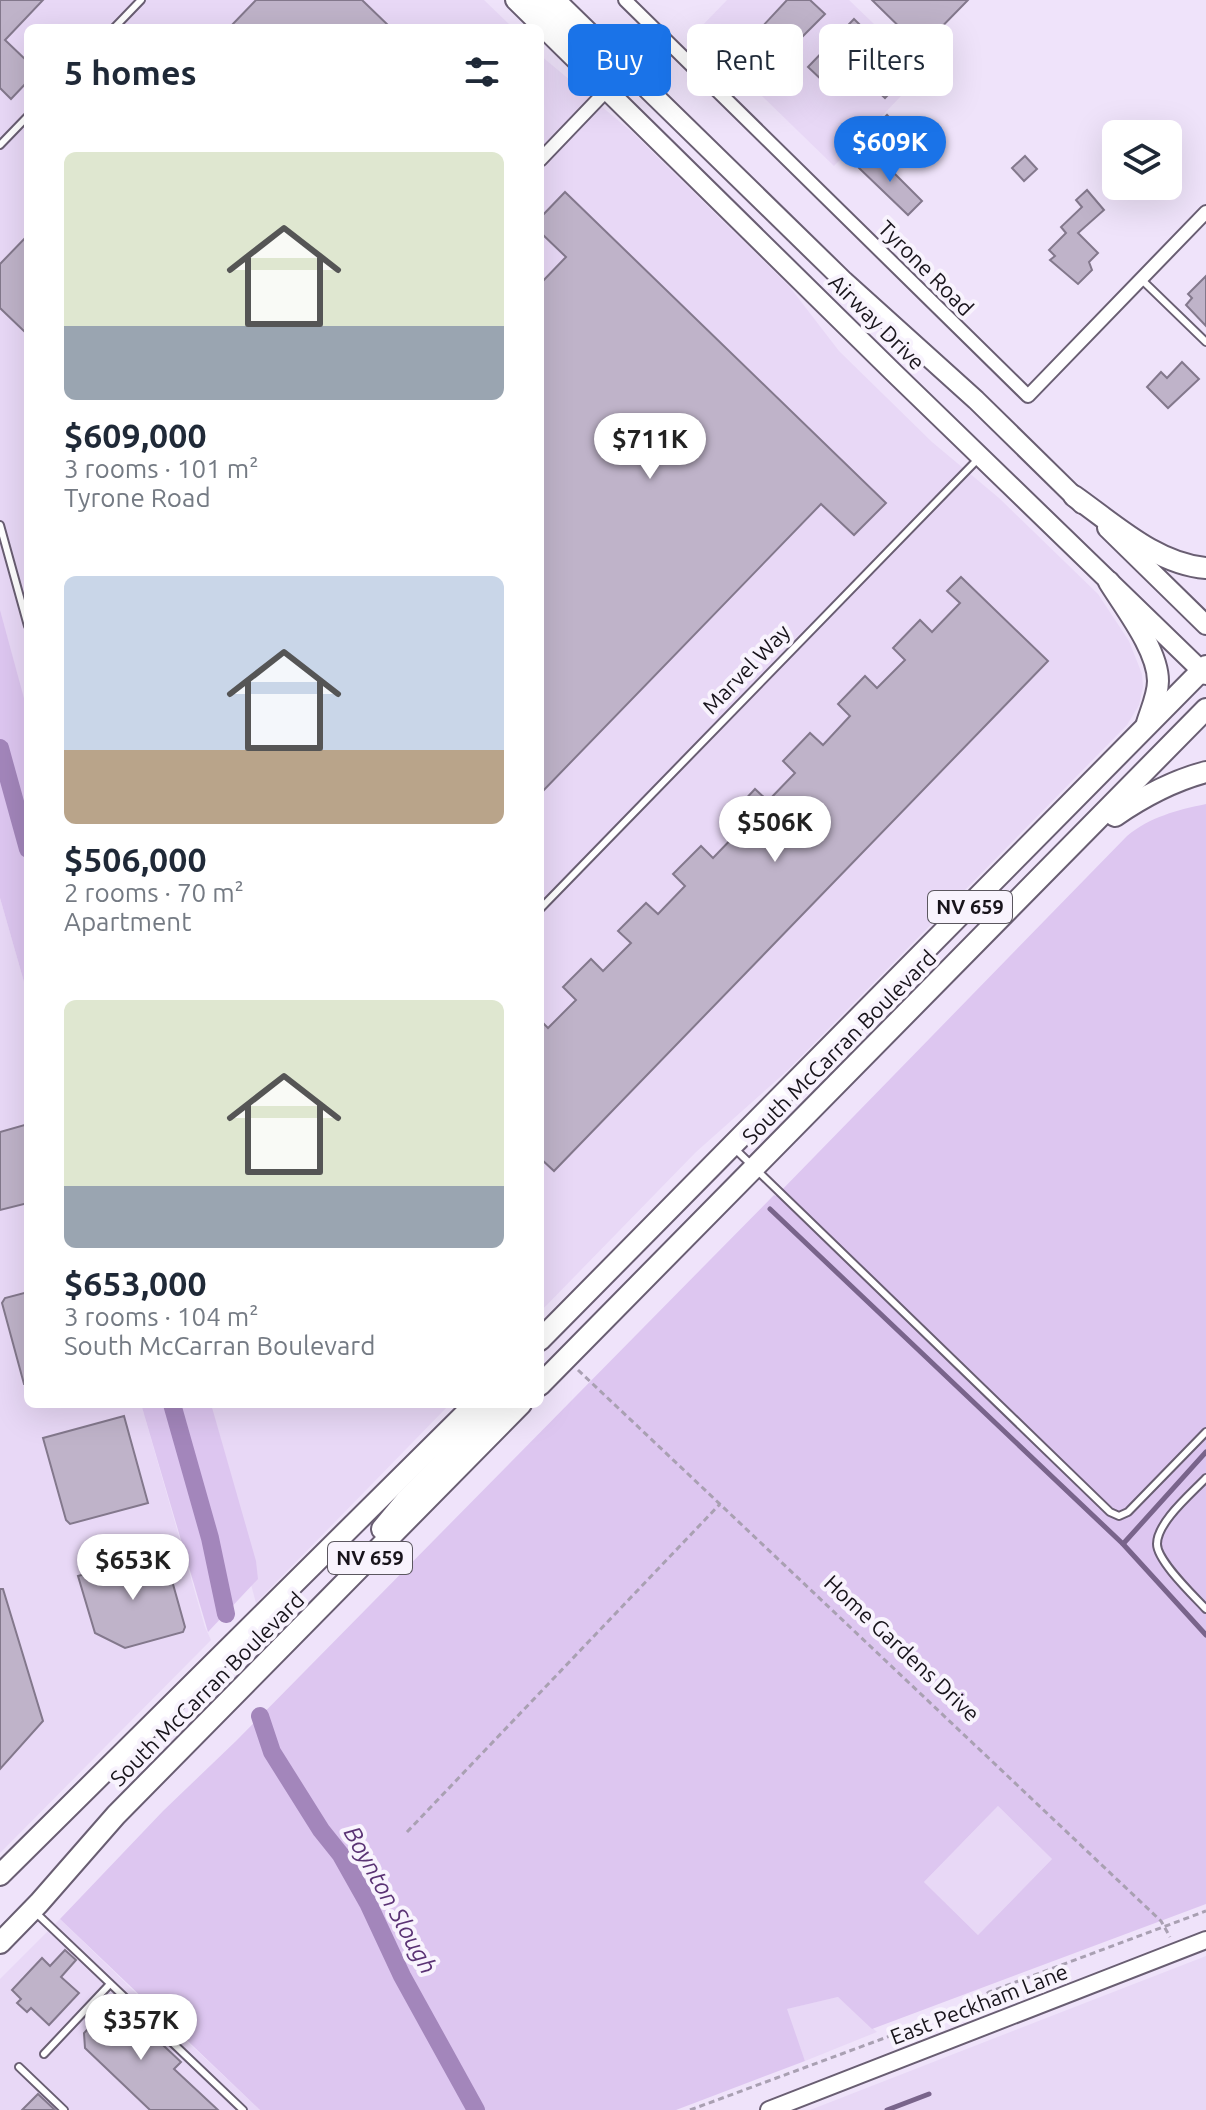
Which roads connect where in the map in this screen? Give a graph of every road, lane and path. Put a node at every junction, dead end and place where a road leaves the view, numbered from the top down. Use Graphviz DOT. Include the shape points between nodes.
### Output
graph roads {
  1 [pos="141,0"];
  2 [pos="515,0"];
  3 [pos="536,0"];
  4 [pos="556,0"];
  5 [pos="625,0"];
  6 [pos="118,24"];
  7 [pos="540,24"];
  8 [pos="544,28"];
  9 [pos="568,34"];
  10 [pos="568,52"];
  11 [pos="601,96"];
  12 [pos="613,96"];
  13 [pos="24,120"];
  14 [pos="0,145"];
  15 [pos="544,156"];
  16 [pos="1206,212"];
  17 [pos="1141,279"];
  18 [pos="1206,342"];
  19 [pos="980,457"];
  20 [pos="1074,496"];
  21 [pos="0,525"];
  22 [pos="1206,568"];
  23 [pos="1109,582"];
  24 [pos="24,612"];
  25 [pos="1206,625"];
  26 [pos="1204,671"];
  27 [pos="1206,709"];
  28 [pos="1145,728"];
  29 [pos="1206,772"];
  30 [pos="1078,840"];
  31 [pos="544,905"];
  32 [pos="730,1145"];
  33 [pos="753,1167"];
  34 [pos="544,1335"];
  35 [pos="544,1381"];
  36 [pos="589,1381"];
  37 [pos="471,1408"];
  38 [pos="497,1408"];
  39 [pos="517,1408"];
  40 [pos="1206,1432"];
  41 [pos="1206,1478"];
  42 [pos="720,1504"];
  43 [pos="349,1579"];
  44 [pos="1206,1609"];
  45 [pos="407,1832"];
  46 [pos="0,1875"];
  47 [pos="32,1910"];
  48 [pos="1206,1911"];
  49 [pos="1164,1926"];
  50 [pos="1206,1940"];
  51 [pos="0,1943"];
  52 [pos="1178,1951"];
  53 [pos="110,1984"];
  54 [pos="44,2054"];
  55 [pos="19,2067"];
  56 [pos="64,2110"];
  57 [pos="243,2110"];
  58 [pos="690,2110"];
  59 [pos="769,2110"];
  1 -- 6 [label="lane"];
  2 -- 7 [label="main road, Airway Drive"];
  3 -- 9 [label="main road"];
  4 -- 20 [label="main road, Airway Drive"];
  5 -- 17 [label="street, Tyrone Road" via="1028,396"];
  8 -- 10 [label="main road, Airway Drive"];
  11 -- 15 [label="street"];
  12 -- 19 [label="main road, Airway Drive"];
  13 -- 14 [label="lane"];
  16 -- 17 [label="street"];
  17 -- 18 [label="lane"];
  19 -- 23 [label="main road, Airway Drive"];
  19 -- 31 [label="lane, Marvel Way"];
  20 -- 22 [label="main road" via="1161,555"];
  20 -- 25 [label="main road, Airway Drive"];
  21 -- 24 [label="lane"];
  23 -- 26 [label="main road, Airway Drive"];
  23 -- 28 [label="main road" via="1159,679"];
  26 -- 28 [label="main road, South McCarran Boulevard / NV 659"];
  27 -- 30 [label="main road, South McCarran Boulevard / NV 659"];
  28 -- 32 [label="main road, South McCarran Boulevard / NV 659"];
  29 -- 30 [label="main road" via="1159,789"];
  30 -- 33 [label="main road, South McCarran Boulevard / NV 659"];
  32 -- 33 [label="lane"];
  32 -- 34 [label="main road, South McCarran Boulevard / NV 659"];
  33 -- 35 [label="main road, South McCarran Boulevard / NV 659"];
  33 -- 40 [label="lane" via="1110,1512 1128,1512"];
  36 -- 42 [label="path, Home Gardens Drive"];
  37 -- 46 [label="main road, South McCarran Boulevard / NV 659"];
  38 -- 43 [label="main road" via="407,1499"];
  39 -- 43 [label="main road, South McCarran Boulevard / NV 659"];
  41 -- 44 [label="lane" via="1173,1512 1157,1545"];
  42 -- 45 [label="path"];
  42 -- 49 [label="path, Home Gardens Drive"];
  43 -- 47 [label="main road, South McCarran Boulevard / NV 659" via="116,1815"];
  47 -- 51 [label="main road, South McCarran Boulevard / NV 659"];
  47 -- 53 [label="lane"];
  48 -- 49 [label="path"];
  49 -- 52 [label="path, Home Gardens Drive"];
  49 -- 58 [label="path" via="989,1992 947,2018"];
  50 -- 52 [label="street, East Peckham Lane"];
  52 -- 59 [label="street, East Peckham Lane"];
  53 -- 54 [label="lane"];
  53 -- 57 [label="lane"];
  55 -- 56 [label="lane"];
}
